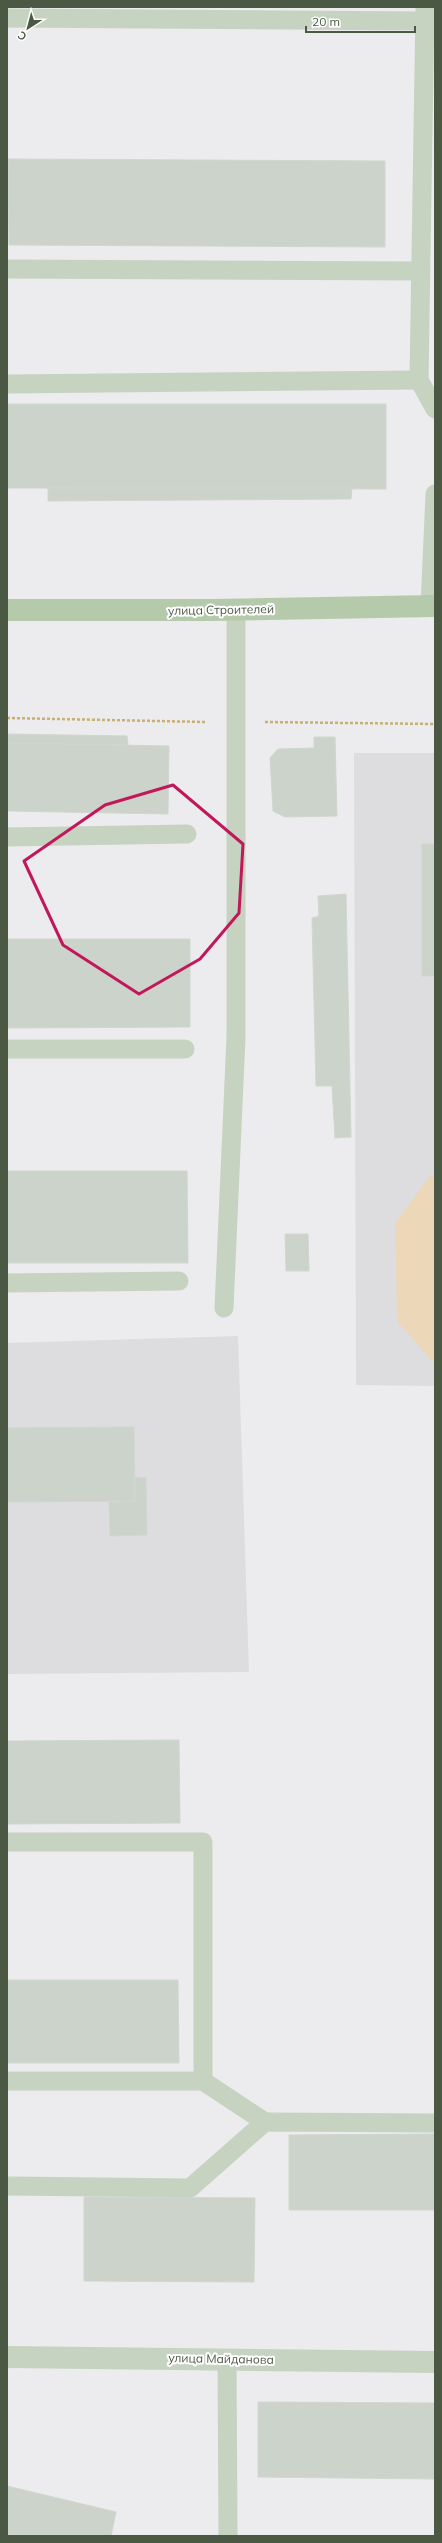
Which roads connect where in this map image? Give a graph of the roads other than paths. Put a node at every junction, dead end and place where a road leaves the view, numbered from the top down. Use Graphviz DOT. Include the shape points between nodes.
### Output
graph roads {
  1 [pos="425,14"];
  2 [pos="7,18"];
  3 [pos="7,269"];
  4 [pos="420,271"];
  5 [pos="418,380"];
  6 [pos="7,384"];
  7 [pos="435,408"];
  8 [pos="435,494"];
  9 [pos="433,606"];
  10 [pos="7,610"];
  11 [pos="236,610"];
  12 [pos="187,834"];
  13 [pos="7,837"];
  14 [pos="7,1049"];
  15 [pos="185,1049"];
  16 [pos="179,1281"];
  17 [pos="7,1283"];
  18 [pos="224,1308"];
  19 [pos="7,1842"];
  20 [pos="7,2081"];
  21 [pos="203,2081"];
  22 [pos="265,2122"];
  23 [pos="435,2122"];
  24 [pos="7,2186"];
  25 [pos="7,2357"];
  26 [pos="227,2359"];
  27 [pos="435,2362"];
  28 [pos="228,2536"];
  1 -- 2 [label="lane"];
  1 -- 4 [label="lane"];
  3 -- 4 [label="lane"];
  4 -- 5 [label="lane"];
  5 -- 6 [label="lane"];
  5 -- 7 [label="lane"];
  8 -- 9 [label="lane"];
  9 -- 11 [label="main road, улица Строителей"];
  10 -- 11 [label="main road, улица Строителей"];
  11 -- 18 [label="lane" via="236,1037"];
  12 -- 13 [label="lane"];
  14 -- 15 [label="lane"];
  16 -- 17 [label="lane"];
  19 -- 21 [label="lane" via="203,1842"];
  20 -- 21 [label="lane"];
  21 -- 22 [label="lane"];
  22 -- 23 [label="lane"];
  22 -- 24 [label="lane" via="190,2188"];
  25 -- 26 [label="street, улица Майданова"];
  26 -- 27 [label="street, улица Майданова"];
  26 -- 28 [label="lane"];
}
